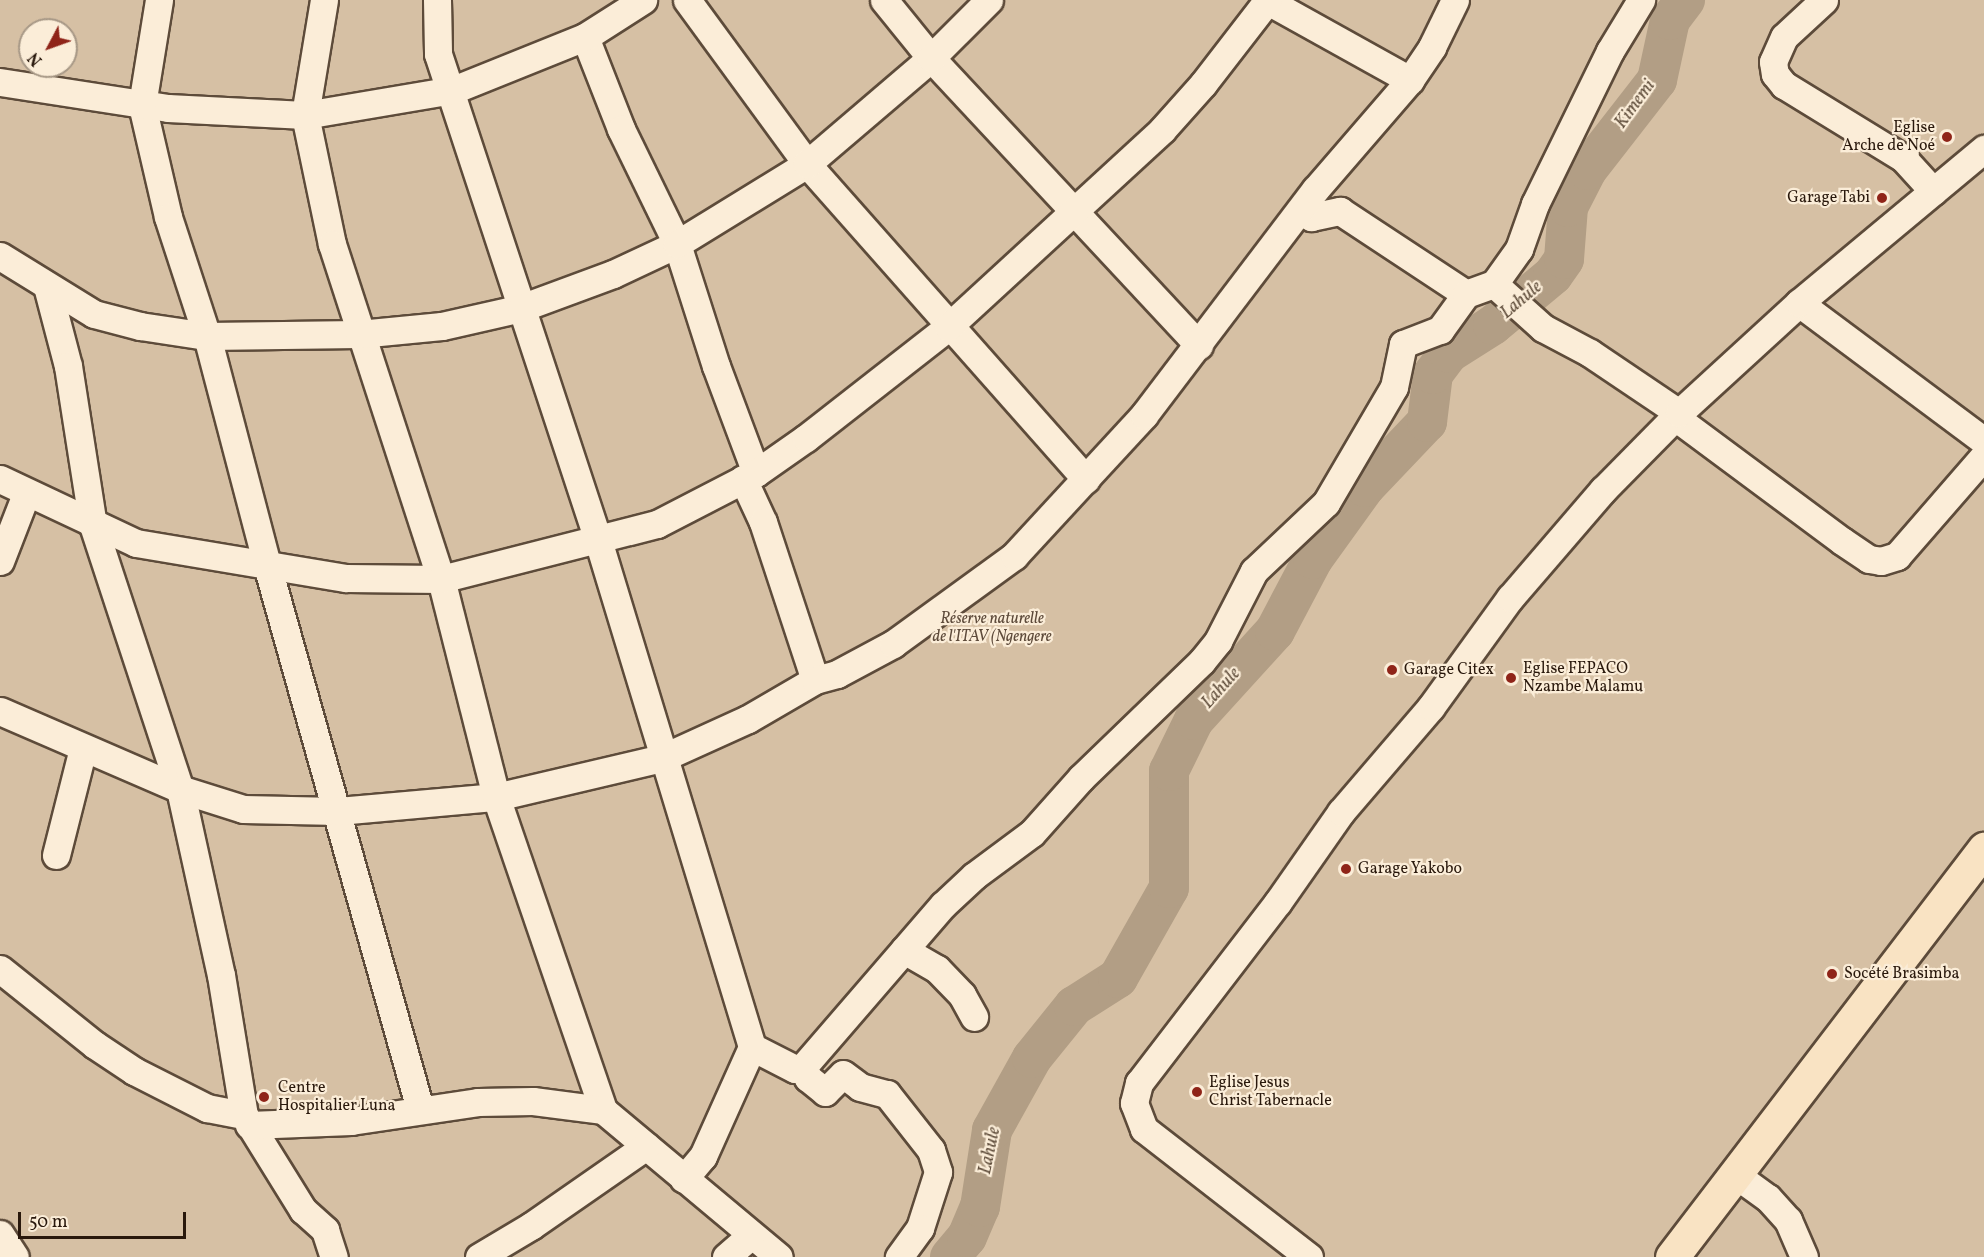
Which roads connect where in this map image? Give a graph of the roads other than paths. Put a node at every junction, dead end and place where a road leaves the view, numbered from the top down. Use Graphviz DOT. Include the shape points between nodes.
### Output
graph roads {
  1 [pos="159,0"];
  2 [pos="324,0"];
  3 [pos="437,0"];
  4 [pos="643,0"];
  5 [pos="687,0"];
  6 [pos="884,0"];
  7 [pos="989,0"];
  8 [pos="1267,0"];
  9 [pos="1455,0"];
  10 [pos="1641,0"];
  11 [pos="1824,0"];
  12 [pos="585,37"];
  13 [pos="931,58"];
  14 [pos="1410,80"];
  15 [pos="0,82"];
  16 [pos="453,90"];
  17 [pos="142,105"];
  18 [pos="306,115"];
  19 [pos="1984,149"];
  20 [pos="807,165"];
  21 [pos="1933,191"];
  22 [pos="1302,208"];
  23 [pos="1075,213"];
  24 [pos="677,244"];
  25 [pos="0,256"];
  26 [pos="1494,284"];
  27 [pos="47,286"];
  28 [pos="1466,294"];
  29 [pos="1799,303"];
  30 [pos="522,308"];
  31 [pos="948,327"];
  32 [pos="358,334"];
  33 [pos="207,336"];
  34 [pos="1199,345"];
  35 [pos="1677,415"];
  36 [pos="1984,441"];
  37 [pos="1984,456"];
  38 [pos="749,476"];
  39 [pos="0,479"];
  40 [pos="1086,479"];
  41 [pos="26,494"];
  42 [pos="93,525"];
  43 [pos="598,540"];
  44 [pos="0,561"];
  45 [pos="267,565"];
  46 [pos="441,579"];
  47 [pos="815,680"];
  48 [pos="0,711"];
  49 [pos="83,748"];
  50 [pos="662,758"];
  51 [pos="180,789"];
  52 [pos="496,797"];
  53 [pos="338,811"];
  54 [pos="1984,849"];
  55 [pos="56,855"];
  56 [pos="904,950"];
  57 [pos="0,969"];
  58 [pos="974,1017"];
  59 [pos="752,1047"];
  60 [pos="803,1068"];
  61 [pos="420,1109"];
  62 [pos="603,1110"];
  63 [pos="246,1120"];
  64 [pos="646,1146"];
  65 [pos="1736,1175"];
  66 [pos="684,1179"];
  67 [pos="0,1234"];
  68 [pos="750,1236"];
  69 [pos="15,1257"];
  70 [pos="334,1257"];
  71 [pos="479,1257"];
  72 [pos="726,1257"];
  73 [pos="779,1257"];
  74 [pos="899,1257"];
  75 [pos="1309,1257"];
  76 [pos="1672,1257"];
  77 [pos="1804,1257"];
  1 -- 17 [label="street"];
  2 -- 18 [label="street"];
  3 -- 16 [label="street" via="438,54"];
  4 -- 12 [label="street"];
  5 -- 20 [label="street"];
  6 -- 13 [label="street"];
  7 -- 13 [label="street"];
  8 -- 14 [label="street"];
  8 -- 23 [label="street" via="1175,115"];
  9 -- 14 [label="street"];
  10 -- 26 [label="street" via="1610,51 1535,204 1518,249"];
  11 -- 21 [label="street" via="1784,37 1773,62 1775,74 1784,85 1903,158"];
  12 -- 16 [label="street"];
  12 -- 24 [label="street" via="621,129"];
  13 -- 20 [label="street"];
  13 -- 23 [label="street"];
  14 -- 22 [label="street"];
  15 -- 17 [label="street"];
  16 -- 18 [label="street"];
  16 -- 30 [label="street"];
  17 -- 18 [label="street"];
  17 -- 33 [label="street" via="168,217"];
  18 -- 32 [label="street" via="332,244"];
  19 -- 21 [label="street"];
  20 -- 24 [label="street"];
  20 -- 31 [label="street" via="880,244"];
  21 -- 29 [label="street"];
  22 -- 28 [label="street" via="1311,216 1340,211"];
  22 -- 34 [label="street"];
  23 -- 31 [label="street"];
  23 -- 34 [label="street"];
  24 -- 30 [label="street" via="613,274"];
  24 -- 38 [label="street"];
  25 -- 27 [label="street"];
  26 -- 28 [label="street"];
  26 -- 35 [label="street" via="1532,318"];
  27 -- 33 [label="street" via="94,314"];
  27 -- 42 [label="street" via="68,366"];
  28 -- 56 [label="street" via="1440,330 1403,344 1394,387 1326,503 1254,571 1218,641 1202,662 1081,778 1032,833 943,904"];
  29 -- 35 [label="street"];
  29 -- 36 [label="street"];
  30 -- 32 [label="street" via="442,326"];
  30 -- 43 [label="street"];
  31 -- 38 [label="street" via="806,438"];
  31 -- 40 [label="street"];
  32 -- 33 [label="street"];
  32 -- 46 [label="street"];
  33 -- 45 [label="street"];
  34 -- 40 [label="street" via="1144,415"];
  35 -- 37 [label="street" via="1842,541 1869,559 1881,561 1897,556"];
  35 -- 75 [label="street" via="1604,490 1510,598 1431,707 1341,812 1278,902 1139,1083 1134,1103 1144,1129"];
  38 -- 43 [label="street" via="657,524"];
  38 -- 47 [label="street"];
  39 -- 41 [label="street"];
  40 -- 47 [label="street" via="1014,556 963,595 893,644 837,674"];
  41 -- 42 [label="street"];
  41 -- 44 [label="street"];
  42 -- 45 [label="street" via="136,543"];
  42 -- 51 [label="street"];
  43 -- 46 [label="street"];
  43 -- 50 [label="street"];
  45 -- 46 [label="street" via="346,578"];
  45 -- 53 [label="street"];
  46 -- 52 [label="street"];
  47 -- 50 [label="street" via="748,719"];
  48 -- 49 [label="street"];
  49 -- 51 [label="street"];
  49 -- 55 [label="street"];
  50 -- 52 [label="street"];
  50 -- 59 [label="street"];
  51 -- 53 [label="street" via="243,809"];
  51 -- 63 [label="street" via="221,975"];
  52 -- 53 [label="street"];
  52 -- 62 [label="street"];
  53 -- 61 [label="street"];
  54 -- 65 [label="highway"];
  56 -- 58 [label="street" via="937,969 962,995"];
  56 -- 60 [label="street"];
  57 -- 63 [label="street" via="94,1045 134,1071 207,1108"];
  59 -- 60 [label="street" via="795,1069"];
  59 -- 66 [label="street" via="703,1156"];
  60 -- 74 [label="street" via="808,1078 825,1092 843,1074 860,1087 886,1094 931,1150 938,1172 920,1228"];
  61 -- 62 [label="street" via="533,1101"];
  61 -- 63 [label="street" via="351,1121"];
  62 -- 64 [label="street"];
  63 -- 70 [label="street" via="303,1210 325,1230"];
  64 -- 66 [label="street"];
  64 -- 71 [label="street"];
  65 -- 76 [label="highway"];
  65 -- 77 [label="street" via="1768,1198 1788,1220"];
  66 -- 68 [label="street"];
  67 -- 69 [label="street"];
  68 -- 72 [label="street"];
  68 -- 73 [label="street"];
}
